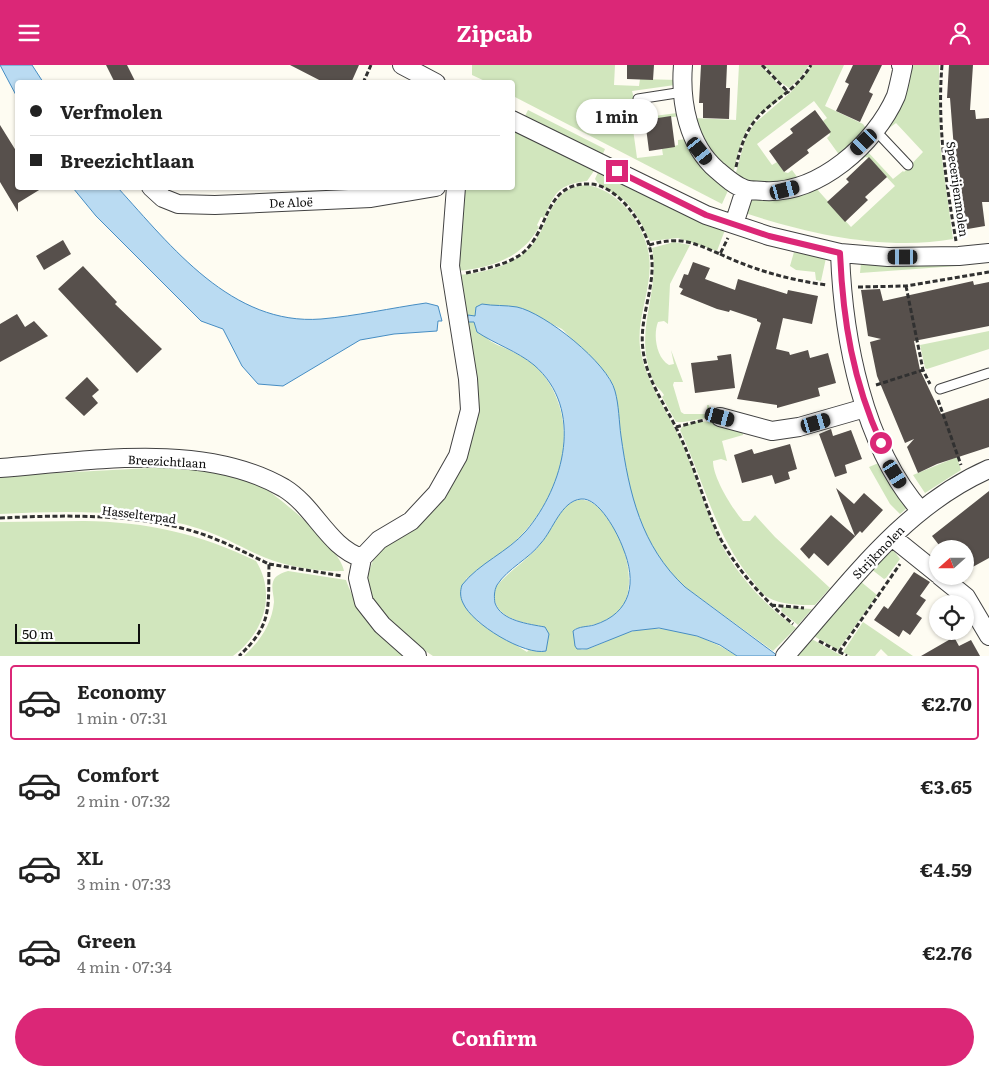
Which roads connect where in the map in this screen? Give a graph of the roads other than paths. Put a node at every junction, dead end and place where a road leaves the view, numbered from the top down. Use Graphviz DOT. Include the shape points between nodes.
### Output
graph roads {
  1 [pos="402,65"];
  2 [pos="683,65"];
  3 [pos="901,65"];
  4 [pos="430,80"];
  5 [pos="683,92"];
  6 [pos="638,99"];
  7 [pos="515,121"];
  8 [pos="875,131"];
  9 [pos="908,165"];
  10 [pos="739,186"];
  11 [pos="154,190"];
  12 [pos="420,190"];
  13 [pos="456,190"];
  14 [pos="734,225"];
  15 [pos="840,253"];
  16 [pos="989,253"];
  17 [pos="989,373"];
  18 [pos="940,389"];
  19 [pos="865,408"];
  20 [pos="720,417"];
  21 [pos="0,467"];
  22 [pos="989,469"];
  23 [pos="921,511"];
  24 [pos="892,537"];
  25 [pos="362,558"];
  26 [pos="929,567"];
  27 [pos="951,585"];
  28 [pos="989,636"];
  29 [pos="787,653"];
  30 [pos="417,656"];
  1 -- 4 [label="street"];
  2 -- 5 [label="street"];
  3 -- 8 [label="street" via="896,95"];
  5 -- 6 [label="lane"];
  5 -- 10 [label="street" via="692,135 700,151 711,165"];
  7 -- 14 [label="street" via="706,215"];
  8 -- 9 [label="lane"];
  8 -- 10 [label="street" via="826,176 785,190"];
  10 -- 14 [label="street"];
  11 -- 12 [label="street, De Aloë" via="178,204 215,205 371,199"];
  13 -- 25 [label="street" via="451,273 470,410 458,456 437,493 411,521 380,540"];
  14 -- 15 [label="street"];
  15 -- 16 [label="street" via="888,257"];
  15 -- 19 [label="street" via="842,297"];
  17 -- 18 [label="lane"];
  19 -- 20 [label="street" via="799,427 772,431"];
  19 -- 23 [label="street" via="895,474"];
  21 -- 25 [label="street, Breezichtlaan" via="143,458 210,463 243,471 270,480 290,492 342,549"];
  22 -- 23 [label="street, Strijkmolen"];
  23 -- 24 [label="street, Strijkmolen"];
  24 -- 26 [label="street"];
  24 -- 29 [label="street, Strijkmolen"];
  25 -- 30 [label="street" via="358,578 364,602 382,625"];
  27 -- 28 [label="street" via="966,597"];
}
